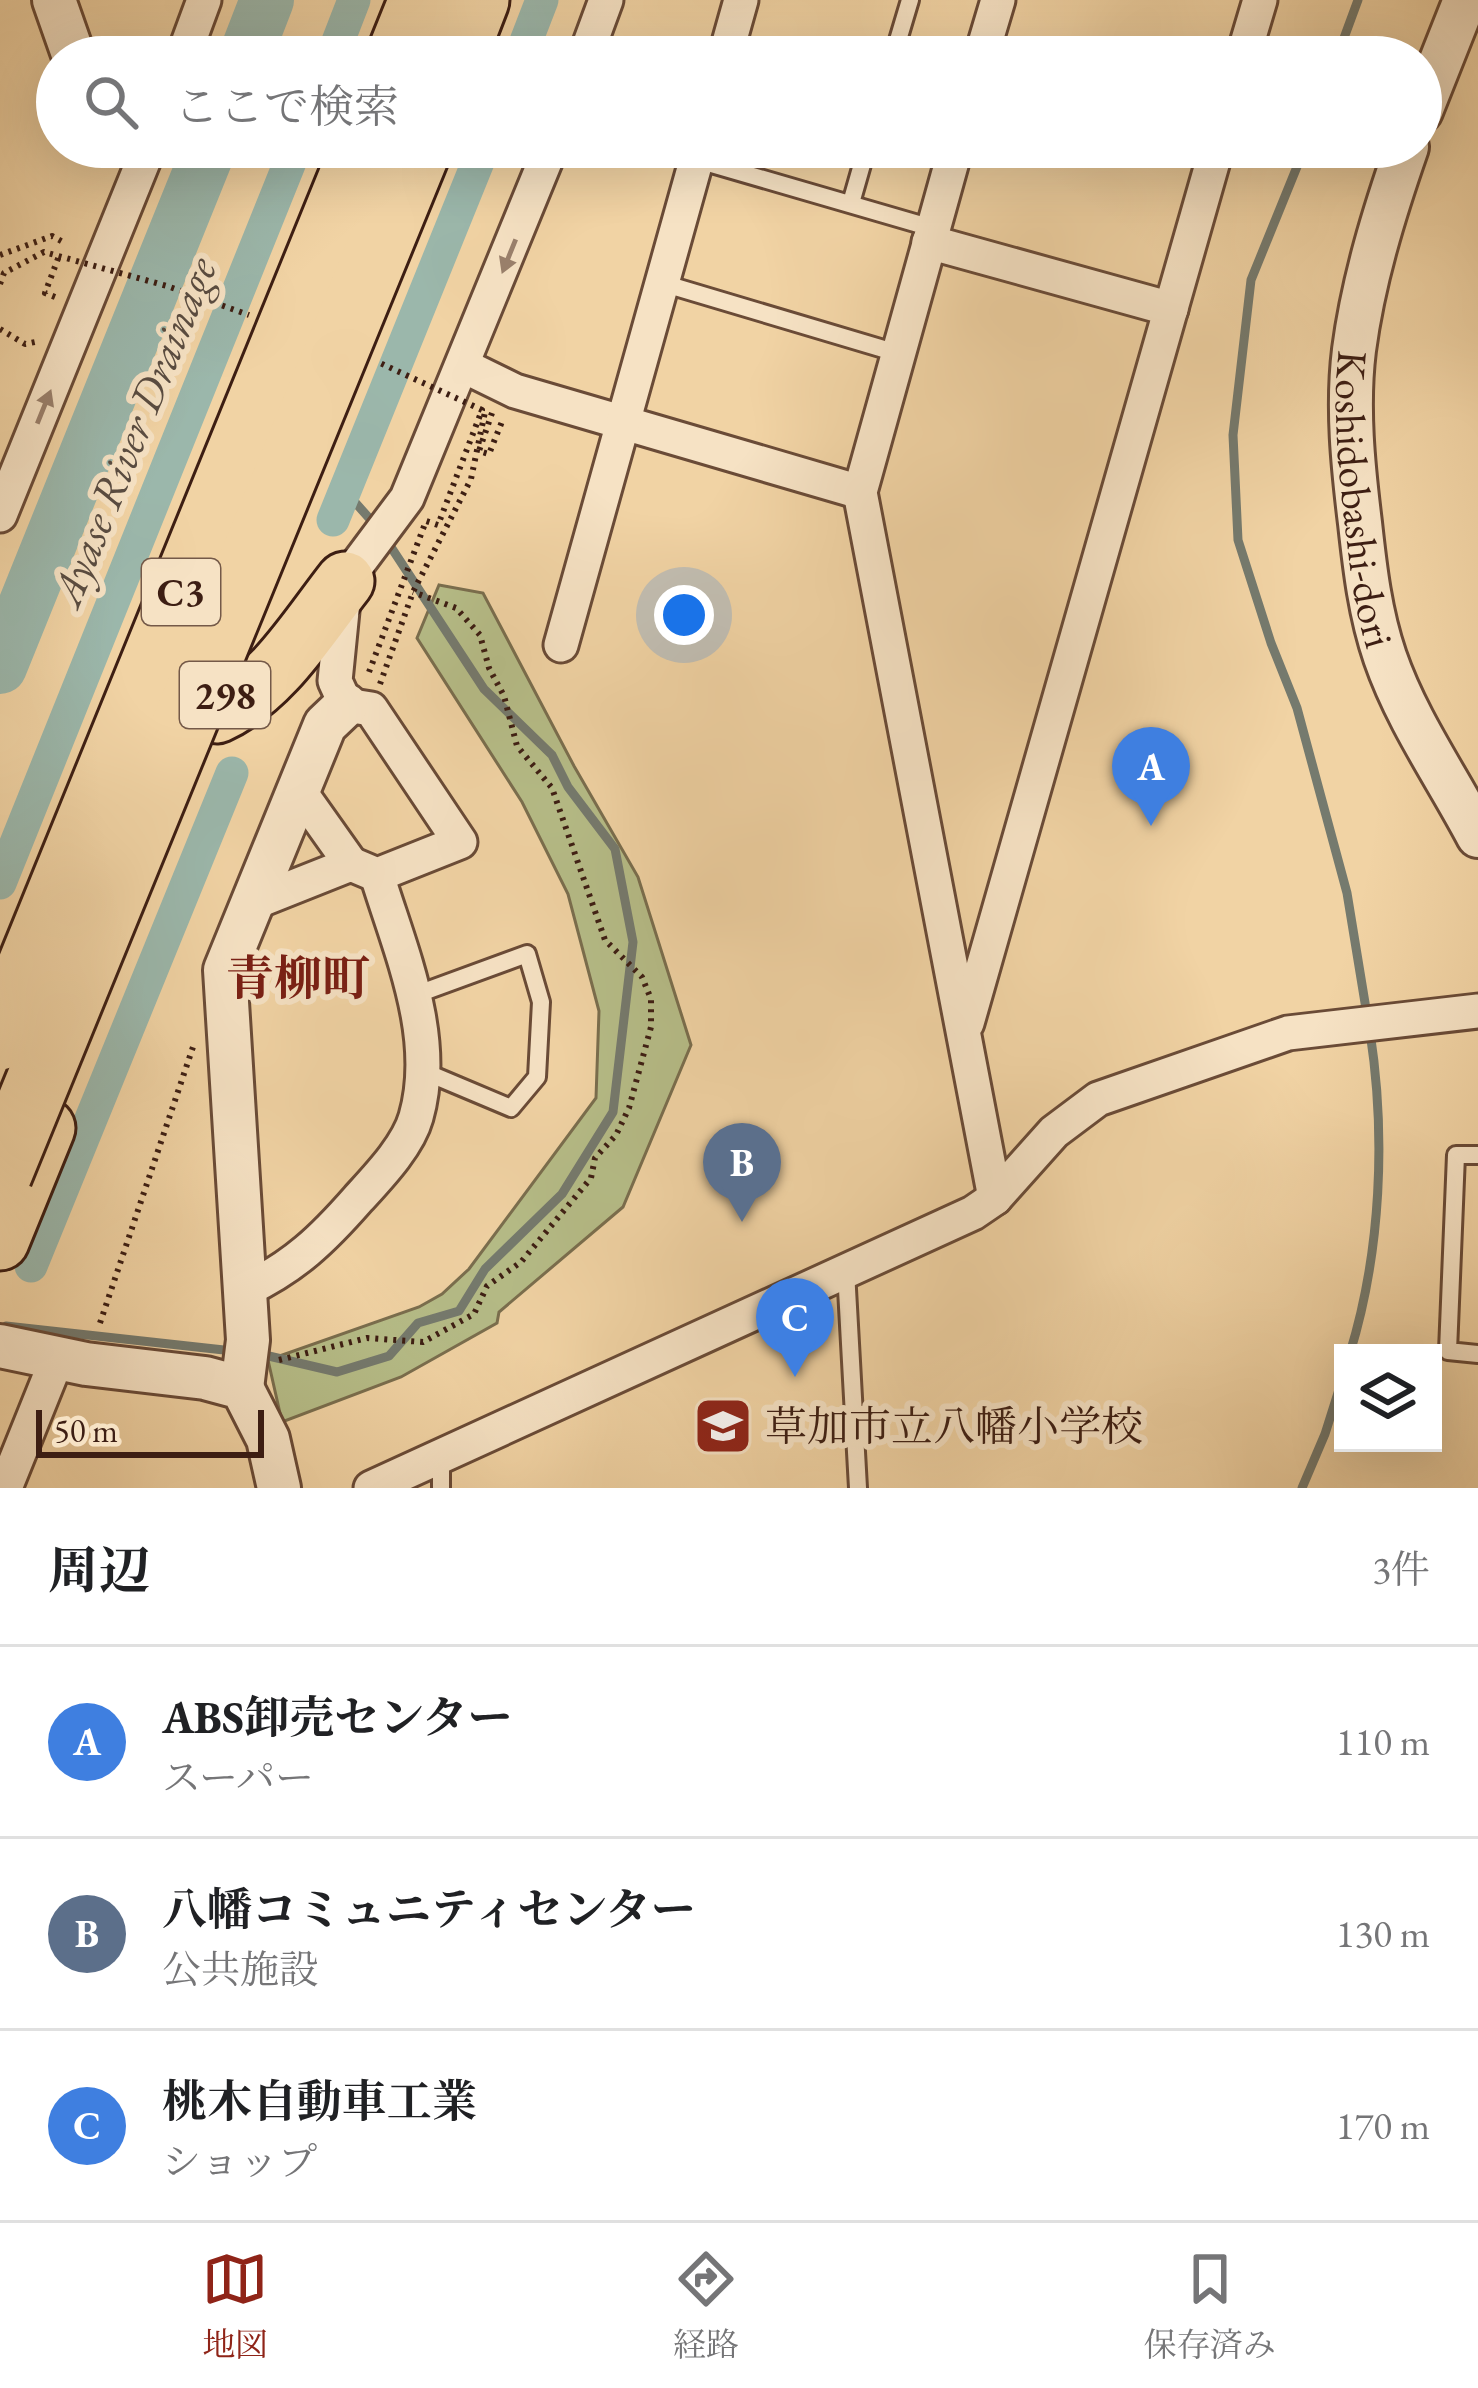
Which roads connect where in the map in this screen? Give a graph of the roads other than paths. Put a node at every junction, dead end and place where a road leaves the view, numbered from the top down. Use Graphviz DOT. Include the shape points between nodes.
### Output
graph roads {
  1 [pos="54,0"];
  2 [pos="204,0"];
  3 [pos="395,0"];
  4 [pos="421,0"];
  5 [pos="477,0"];
  6 [pos="502,0"];
  7 [pos="606,0"];
  8 [pos="742,0"];
  9 [pos="910,0"];
  10 [pos="998,0"];
  11 [pos="1260,0"];
  12 [pos="1465,0"];
  13 [pos="67,36"];
  14 [pos="191,36"];
  15 [pos="381,36"];
  16 [pos="406,36"];
  17 [pos="463,36"];
  18 [pos="489,36"];
  19 [pos="593,36"];
  20 [pos="731,36"];
  21 [pos="899,36"];
  22 [pos="987,36"];
  23 [pos="1249,36"];
  24 [pos="1442,58"];
  25 [pos="139,168"];
  26 [pos="329,168"];
  27 [pos="354,168"];
  28 [pos="411,168"];
  29 [pos="439,168"];
  30 [pos="543,168"];
  31 [pos="694,168"];
  32 [pos="744,168"];
  33 [pos="861,168"];
  34 [pos="950,168"];
  35 [pos="1211,168"];
  36 [pos="1400,168"];
  37 [pos="851,203"];
  38 [pos="930,235"];
  39 [pos="662,283"];
  40 [pos="1171,309"];
  41 [pos="896,353"];
  42 [pos="464,366"];
  43 [pos="624,422"];
  44 [pos="860,492"];
  45 [pos="3,502"];
  46 [pos="345,581"];
  47 [pos="561,645"];
  48 [pos="358,688"];
  49 [pos="217,714"];
  50 [pos="300,792"];
  51 [pos="1478,836"];
  52 [pos="364,869"];
  53 [pos="253,903"];
  54 [pos="0,972"];
  55 [pos="415,995"];
  56 [pos="1478,1011"];
  57 [pos="964,1030"];
  58 [pos="0,1038"];
  59 [pos="423,1071"];
  60 [pos="1478,1155"];
  61 [pos="0,1174"];
  62 [pos="995,1198"];
  63 [pos="0,1241"];
  64 [pos="846,1271"];
  65 [pos="245,1290"];
  66 [pos="0,1346"];
  67 [pos="1478,1354"];
  68 [pos="57,1358"];
  69 [pos="242,1388"];
  70 [pos="441,1471"];
  71 [pos="4,1488"];
  72 [pos="279,1488"];
  73 [pos="371,1488"];
  74 [pos="858,1488"];
  1 -- 13 [label="street"];
  2 -- 14 [label="street"];
  3 -- 15 [label="highway"];
  4 -- 16 [label="highway"];
  5 -- 17 [label="highway"];
  6 -- 18 [label="highway"];
  7 -- 19 [label="street"];
  8 -- 20 [label="street"];
  9 -- 21 [label="lane"];
  10 -- 22 [label="street"];
  11 -- 23 [label="street"];
  12 -- 24 [label="street"];
  45 -- 25 [label="street, one-way"];
  26 -- 54 [label="highway, 298"];
  27 -- 58 [label="highway, C3, bridge"];
  28 -- 61 [label="highway, C3, bridge"];
  29 -- 49 [label="highway, 298"];
  30 -- 42 [label="street, one-way"];
  31 -- 39 [label="street"];
  32 -- 37 [label="lane"];
  33 -- 37 [label="lane"];
  34 -- 38 [label="street"];
  35 -- 40 [label="street"];
  36 -- 51 [label="street, Koshidobashi-dori" via="1354,352 1351,416 1367,595 1386,660"];
  37 -- 38 [label="lane"];
  38 -- 40 [label="street"];
  38 -- 41 [label="street"];
  39 -- 41 [label="lane"];
  39 -- 43 [label="street"];
  40 -- 57 [label="street"];
  41 -- 44 [label="street"];
  42 -- 43 [label="street" via="515,391"];
  42 -- 46 [label="street" via="407,498"];
  43 -- 44 [label="street"];
  43 -- 47 [label="street"];
  44 -- 57 [label="street"];
  46 -- 48 [label="street" via="335,681"];
  46 -- 49 [label="highway" via="270,676"];
  48 -- 50 [label="street" via="325,725"];
  48 -- 52 [label="street" via="460,842"];
  49 -- 63 [label="highway, 298"];
  50 -- 52 [label="street"];
  50 -- 53 [label="street"];
  52 -- 53 [label="street"];
  52 -- 55 [label="street"];
  53 -- 65 [label="street" via="225,970"];
  55 -- 59 [label="street"];
  55 -- 59 [label="lane" via="526,954 542,1002 537,1077 511,1108"];
  56 -- 62 [label="street" via="1288,1034 1098,1099 1054,1132"];
  57 -- 62 [label="street"];
  59 -- 65 [label="street" via="416,1120 380,1175 284,1271"];
  60 -- 67 [label="lane" via="1456,1155 1448,1351"];
  62 -- 64 [label="street"];
  64 -- 70 [label="street"];
  64 -- 74 [label="lane"];
  65 -- 69 [label="street"];
  66 -- 68 [label="street"];
  68 -- 69 [label="street"];
  68 -- 71 [label="street"];
  69 -- 72 [label="street" via="268,1439"];
  70 -- 73 [label="street"];
}
